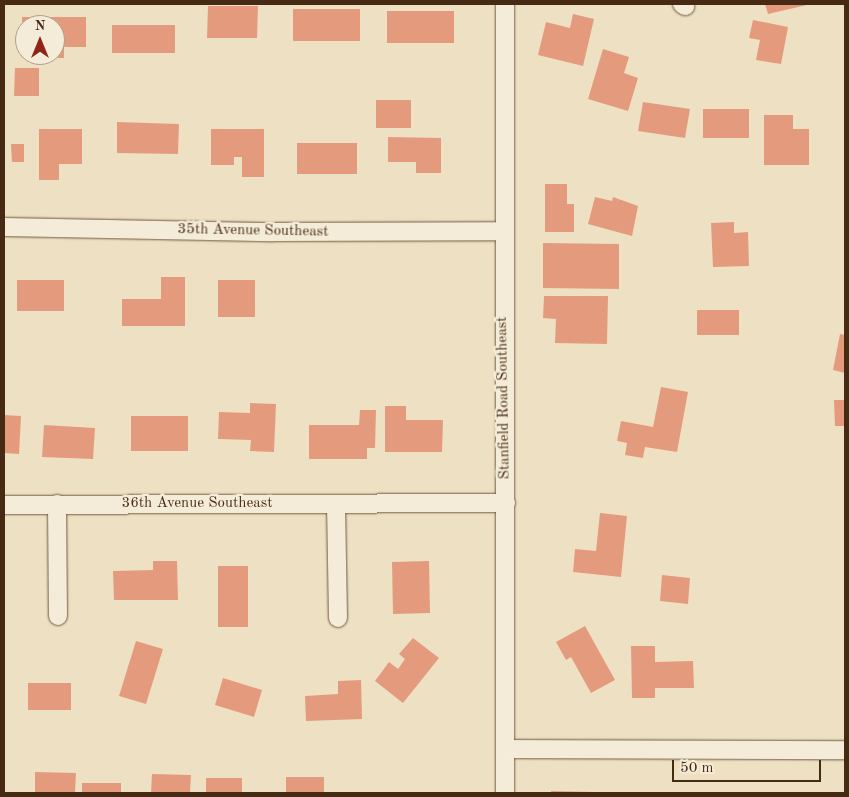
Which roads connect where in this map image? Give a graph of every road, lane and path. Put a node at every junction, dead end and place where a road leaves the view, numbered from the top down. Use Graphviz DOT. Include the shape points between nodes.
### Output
graph roads {
  1 [pos="505,4"];
  2 [pos="4,227"];
  3 [pos="503,231"];
  4 [pos="506,503"];
  5 [pos="57,504"];
  6 [pos="336,504"];
  7 [pos="4,505"];
  8 [pos="58,616"];
  9 [pos="338,618"];
  10 [pos="505,750"];
  11 [pos="845,750"];
  12 [pos="505,793"];
  1 -- 3 [label="street, Stanfield Road Southeast"];
  2 -- 3 [label="street, 35th Avenue Southeast" via="274,232"];
  3 -- 4 [label="street, Stanfield Road Southeast"];
  4 -- 6 [label="street, 36th Avenue Southeast"];
  4 -- 10 [label="street, Stanfield Road Southeast"];
  5 -- 6 [label="street, 36th Avenue Southeast"];
  5 -- 7 [label="street, 36th Avenue Southeast"];
  5 -- 8 [label="street"];
  6 -- 9 [label="street"];
  10 -- 11 [label="street"];
  10 -- 12 [label="street, Stanfield Road Southeast"];
}
